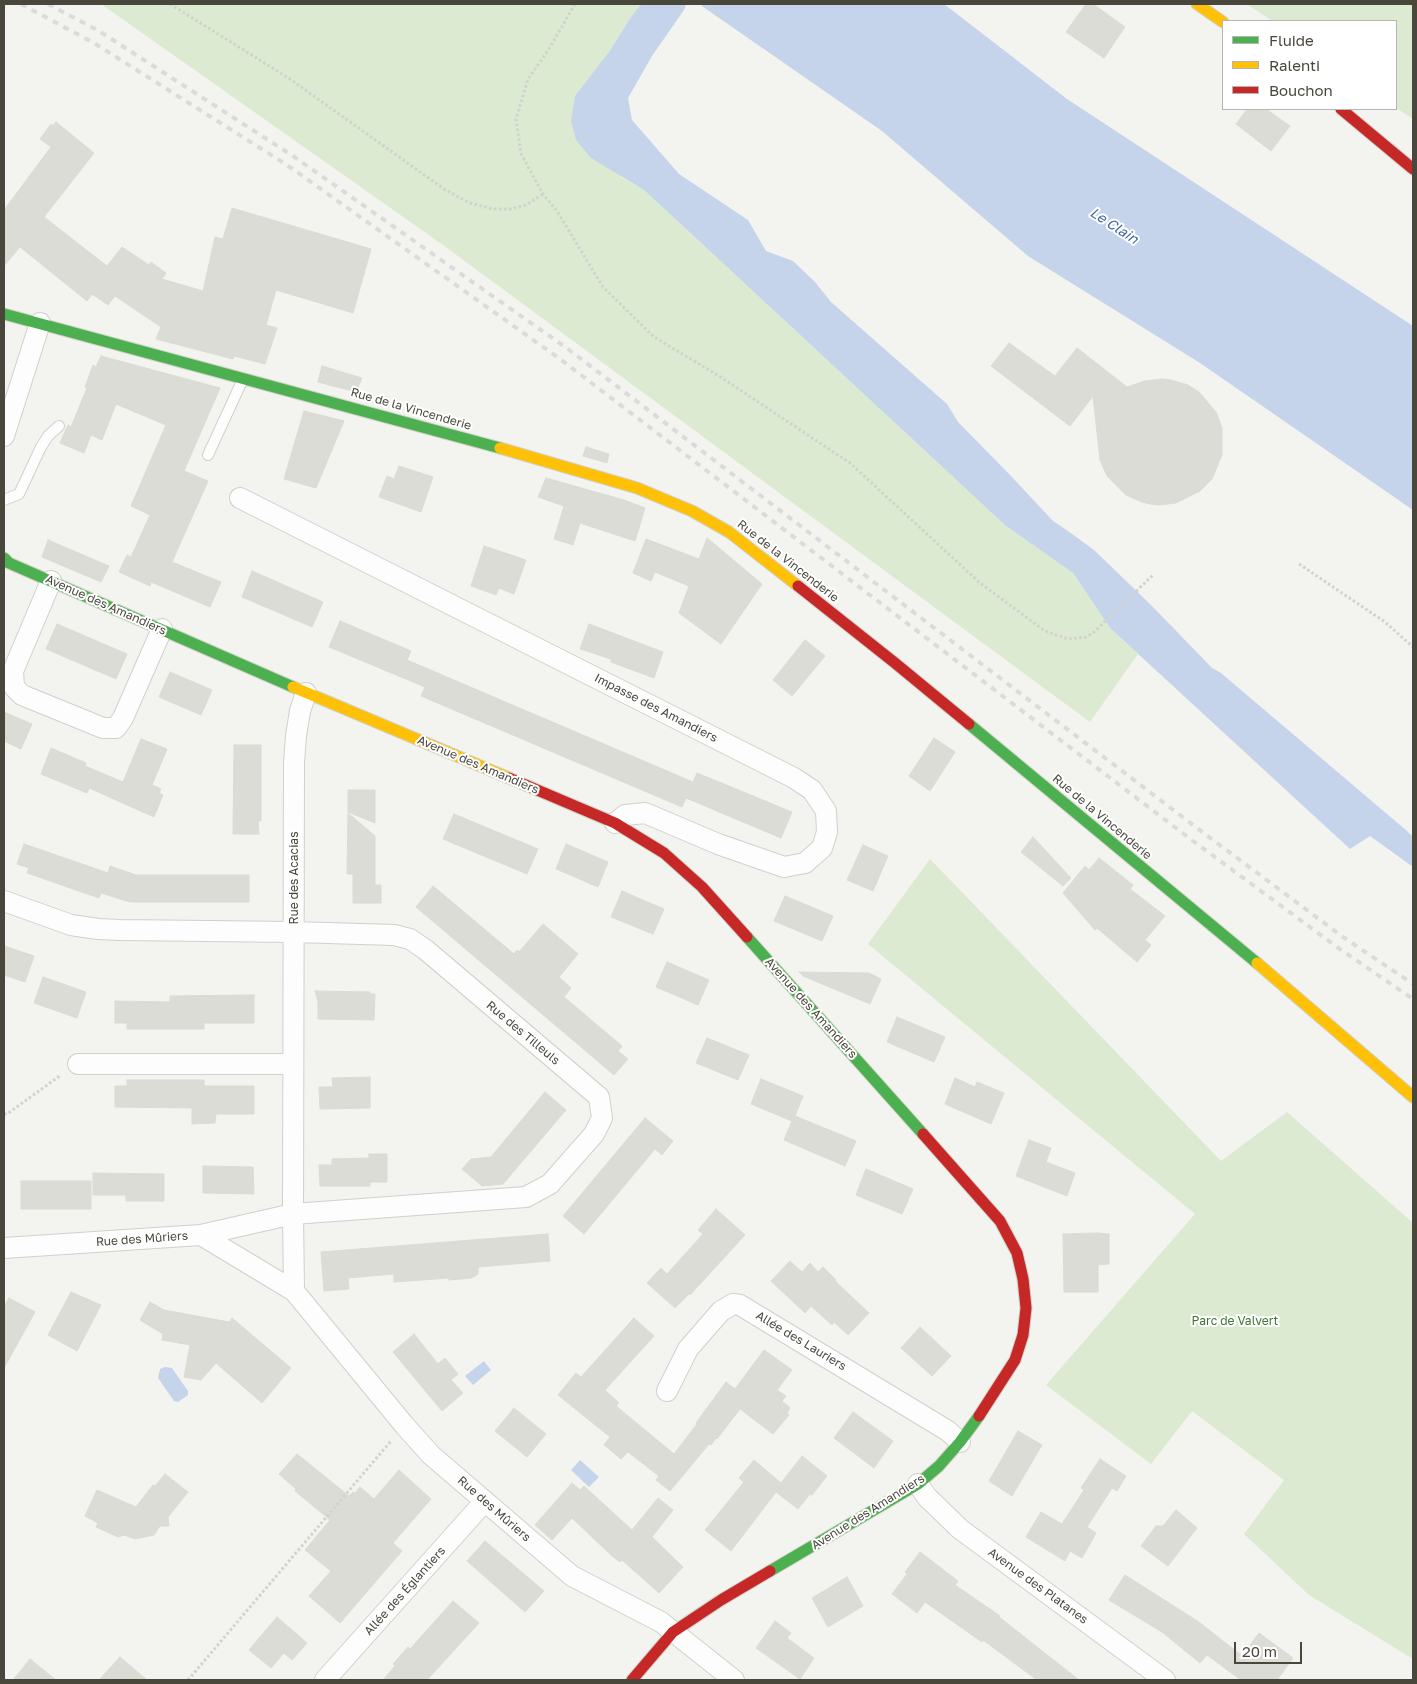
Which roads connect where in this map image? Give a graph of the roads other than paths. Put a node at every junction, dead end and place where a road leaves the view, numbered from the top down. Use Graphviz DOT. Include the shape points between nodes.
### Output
graph roads {
  1 [pos="1197,4"];
  2 [pos="1222,21"];
  3 [pos="1342,110"];
  4 [pos="1350,110"];
  5 [pos="1397,141"];
  6 [pos="1413,169"];
  7 [pos="4,314"];
  8 [pos="40,323"];
  9 [pos="244,378"];
  10 [pos="59,426"];
  11 [pos="4,436"];
  12 [pos="208,456"];
  13 [pos="240,498"];
  14 [pos="4,500"];
  15 [pos="4,558"];
  16 [pos="51,581"];
  17 [pos="162,629"];
  18 [pos="306,693"];
  19 [pos="615,822"];
  20 [pos="4,901"];
  21 [pos="294,932"];
  22 [pos="78,1064"];
  23 [pos="293,1064"];
  24 [pos="1413,1097"];
  25 [pos="293,1214"];
  26 [pos="201,1235"];
  27 [pos="4,1248"];
  28 [pos="294,1291"];
  29 [pos="668,1391"];
  30 [pos="960,1442"];
  31 [pos="918,1484"];
  32 [pos="485,1501"];
  33 [pos="673,1632"];
  34 [pos="325,1680"];
  35 [pos="632,1680"];
  36 [pos="734,1680"];
  37 [pos="1165,1680"];
  1 -- 2 [label="street"];
  3 -- 6 [label="street"];
  4 -- 5 [label="street"];
  7 -- 8 [label="street, Rue de la Vincenderie"];
  8 -- 9 [label="street, Rue de la Vincenderie"];
  8 -- 11 [label="street"];
  9 -- 12 [label="lane"];
  9 -- 24 [label="street, Rue de la Vincenderie" via="637,488 692,511 728,532 902,670 1258,964"];
  10 -- 14 [label="lane" via="41,447 20,494"];
  13 -- 19 [label="street, Impasse des Amandiers" via="794,778 812,790 826,812 827,832 822,848 805,863 784,867 645,813 625,815"];
  15 -- 16 [label="street, Avenue des Amandiers"];
  16 -- 17 [label="street, Avenue des Amandiers"];
  16 -- 17 [label="street" via="13,671 14,687 22,695 103,728 116,728"];
  17 -- 18 [label="street, Avenue des Amandiers"];
  18 -- 19 [label="street, Avenue des Amandiers"];
  18 -- 21 [label="street, Rue des Acacias" via="300,711 295,754"];
  19 -- 30 [label="street, Avenue des Amandiers" via="664,853 702,887 1000,1221 1017,1253 1023,1279 1026,1308 1023,1335 1015,1360"];
  20 -- 21 [label="street, Rue des Tilleuls" via="71,925 98,928"];
  21 -- 23 [label="street, Rue des Acacias"];
  21 -- 25 [label="street, Rue des Tilleuls" via="410,938 599,1097 602,1118 594,1134 550,1184 526,1196"];
  22 -- 23 [label="street"];
  23 -- 25 [label="street, Rue des Acacias"];
  25 -- 26 [label="street, Rue des Tilleuls"];
  25 -- 28 [label="street"];
  26 -- 27 [label="street, Rue des Mûriers"];
  26 -- 28 [label="street, Rue des Mûriers"];
  28 -- 32 [label="street, Rue des Mûriers" via="431,1455"];
  29 -- 30 [label="street, Allée des Lauriers" via="688,1349 721,1311 732,1304 740,1304 948,1430"];
  30 -- 31 [label="street, Avenue des Amandiers"];
  31 -- 33 [label="street, Avenue des Amandiers" via="721,1600"];
  31 -- 37 [label="street, Avenue des Platanes" via="960,1529"];
  32 -- 33 [label="street, Rue des Mûriers" via="572,1576 661,1622"];
  32 -- 34 [label="street, Allée des Églantiers"];
  33 -- 35 [label="street, Avenue des Amandiers"];
  33 -- 36 [label="street, Rue des Mûriers"];
}
